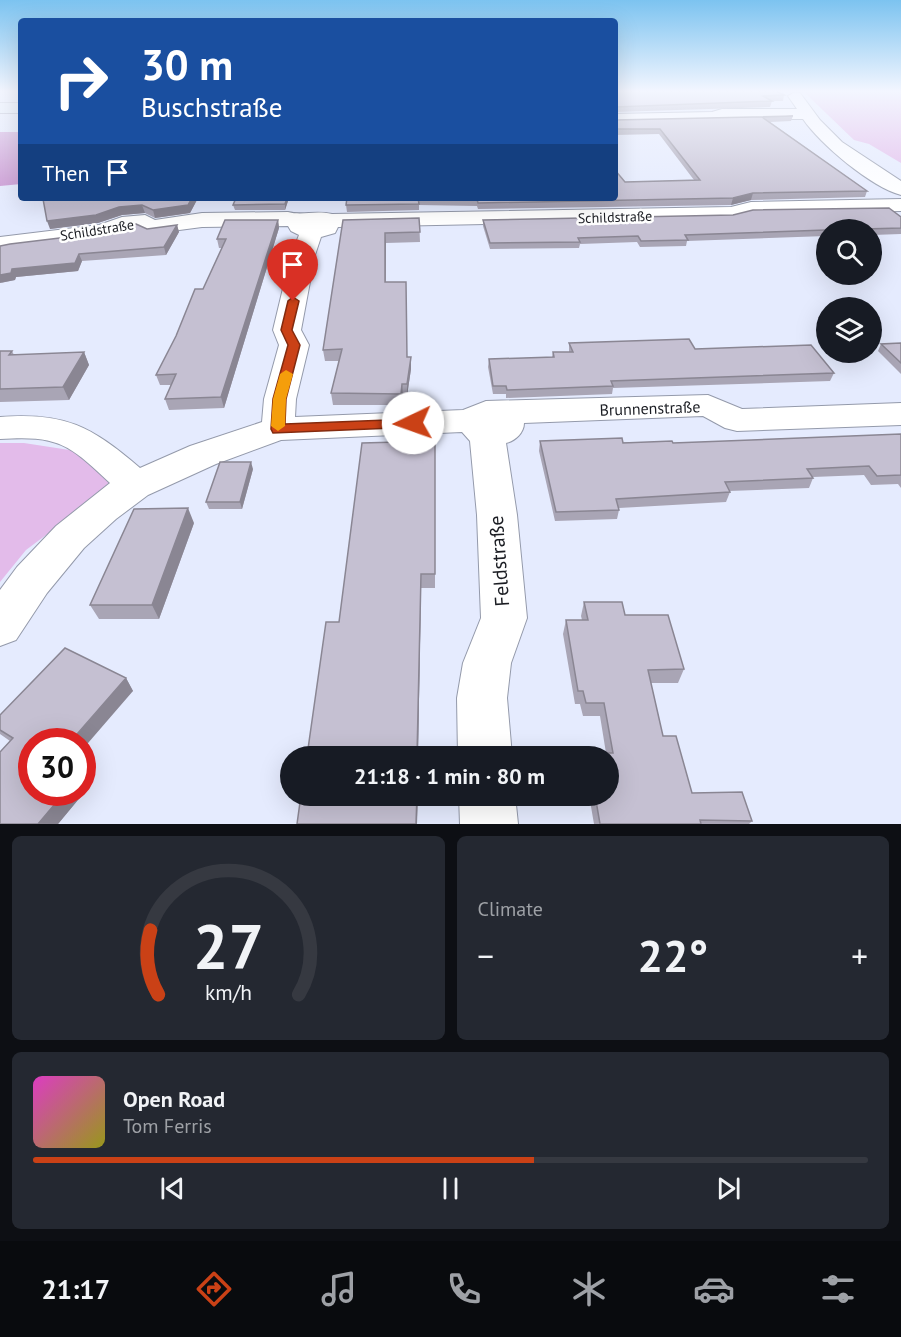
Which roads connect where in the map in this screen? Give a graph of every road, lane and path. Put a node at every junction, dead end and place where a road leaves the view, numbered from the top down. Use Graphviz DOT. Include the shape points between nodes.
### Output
graph roads {
  1 [pos="820,129"];
  2 [pos="901,189"];
  3 [pos="901,205"];
  4 [pos="314,225"];
  5 [pos="0,244"];
  6 [pos="901,414"];
  7 [pos="491,420"];
  8 [pos="0,428"];
  9 [pos="278,429"];
  10 [pos="135,485"];
  11 [pos="0,626"];
  12 [pos="484,746"];
  13 [pos="488,806"];
  14 [pos="489,824"];
  1 -- 2 [label="street"];
  3 -- 4 [label="street, Schildstraße"];
  4 -- 5 [label="street, Schildstraße" via="288,219 202,220 149,226 145,222"];
  4 -- 9 [label="street" via="303,255 287,330 294,345 280,399"];
  6 -- 7 [label="street, Brunnenstraße" via="737,420 708,405"];
  7 -- 9 [label="street"];
  7 -- 12 [label="street, Feldstraße" via="504,618 488,663 482,698"];
  8 -- 10 [label="street" via="43,426 64,431 84,441"];
  9 -- 10 [label="street" via="203,455"];
  10 -- 11 [label="street" via="70,537 32,580"];
  13 -- 14 [label="street"];
}
